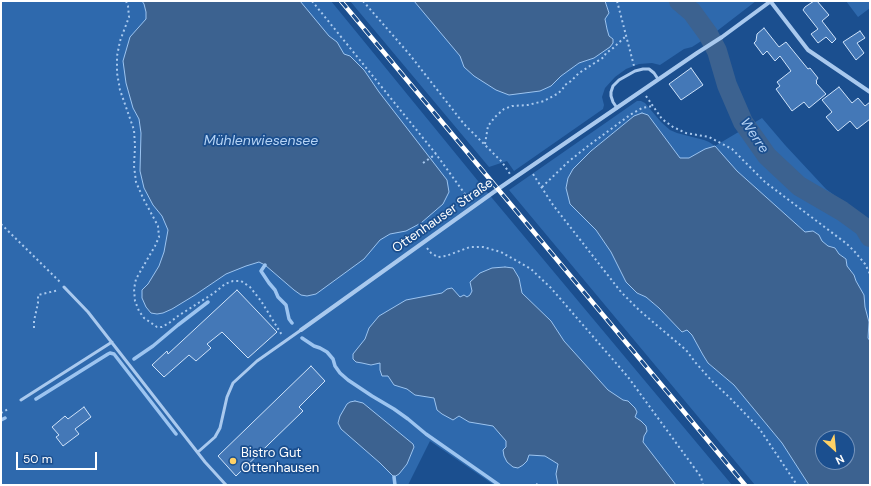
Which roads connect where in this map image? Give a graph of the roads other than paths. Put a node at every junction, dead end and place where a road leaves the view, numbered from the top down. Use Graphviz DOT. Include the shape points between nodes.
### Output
graph roads {
  1 [pos="771,1"];
  2 [pos="658,79"];
  3 [pos="870,92"];
  4 [pos="617,108"];
  5 [pos="64,286"];
  6 [pos="301,330"];
  7 [pos="112,342"];
  8 [pos="21,400"];
  9 [pos="198,452"];
  10 [pos="226,485"];
  1 -- 2 [label="street, Ottenhauser Straße"];
  1 -- 3 [label="street" via="808,50"];
  2 -- 4 [label="street, Ottenhauser Straße"];
  2 -- 4 [label="lane" via="649,69 644,69 619,80 611,92"];
  4 -- 6 [label="street, Ottenhauser Straße"];
  5 -- 7 [label="lane"];
  6 -- 9 [label="lane, Ottenhauser Straße" via="257,361 233,383 220,428 215,437"];
  7 -- 8 [label="lane"];
  7 -- 9 [label="lane"];
  9 -- 10 [label="lane"];
}
